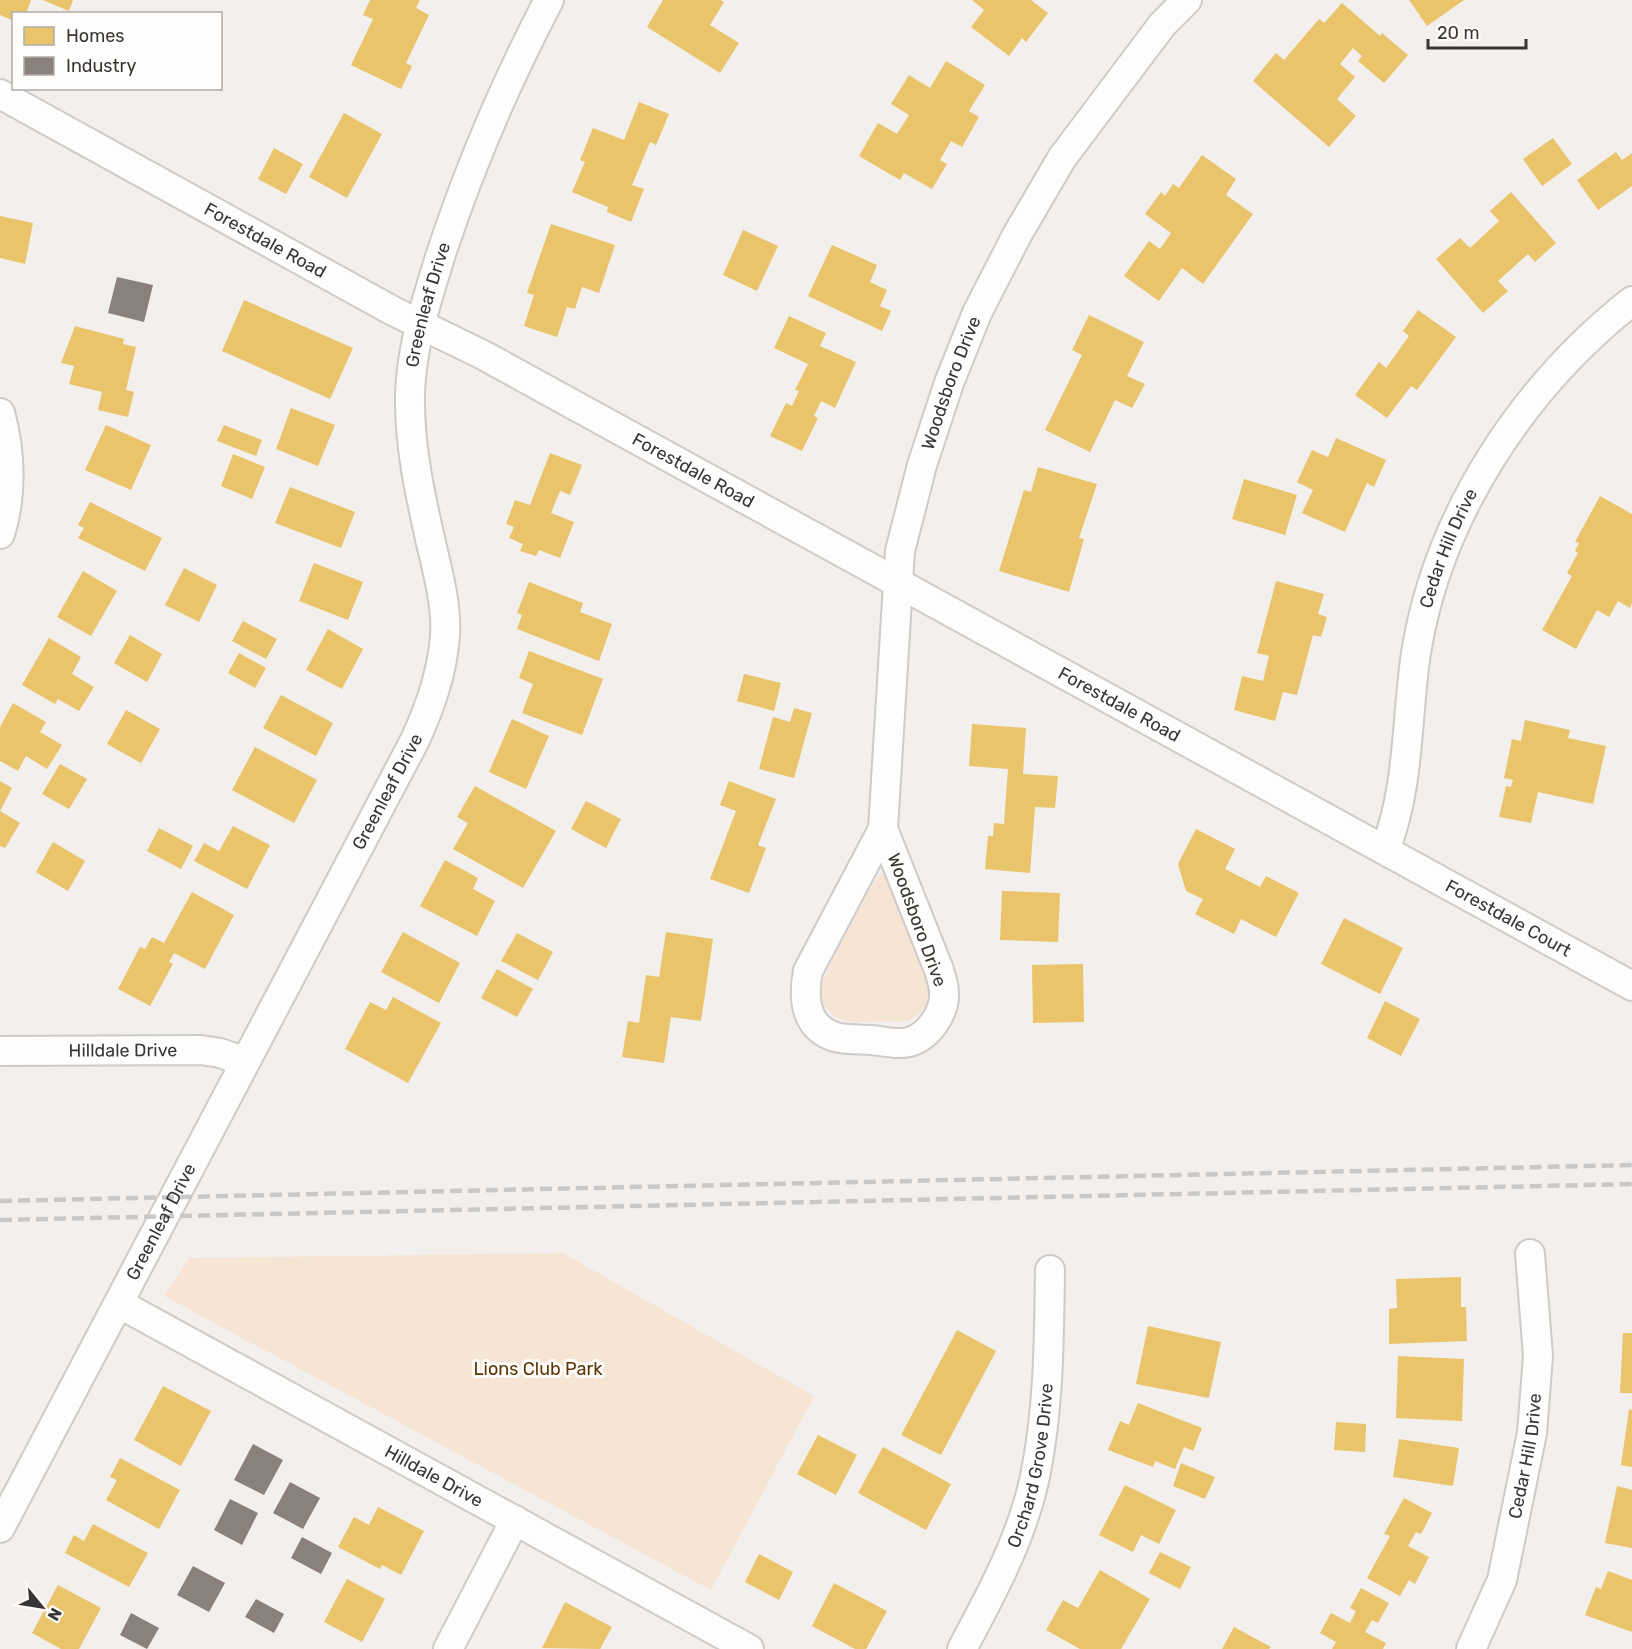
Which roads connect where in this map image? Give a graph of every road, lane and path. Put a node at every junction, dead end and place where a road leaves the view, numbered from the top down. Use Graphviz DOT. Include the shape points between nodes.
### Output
graph roads {
  1 [pos="549,0"];
  2 [pos="1187,0"];
  3 [pos="0,94"];
  4 [pos="1632,301"];
  5 [pos="421,325"];
  6 [pos="0,413"];
  7 [pos="0,534"];
  8 [pos="897,582"];
  9 [pos="883,829"];
  10 [pos="1386,850"];
  11 [pos="1632,987"];
  12 [pos="0,1051"];
  13 [pos="243,1061"];
  14 [pos="1530,1254"];
  15 [pos="1050,1270"];
  16 [pos="120,1304"];
  17 [pos="515,1520"];
  18 [pos="0,1528"];
  19 [pos="448,1649"];
  20 [pos="749,1649"];
  21 [pos="962,1649"];
  22 [pos="1471,1649"];
  1 -- 5 [label="street, Greenleaf Drive" via="510,74 467,178"];
  2 -- 8 [label="street, Woodsboro Drive" via="1156,33 1062,158 977,313 922,465 900,551"];
  3 -- 5 [label="street, Forestdale Road"];
  4 -- 10 [label="street, Cedar Hill Drive" via="1594,330 1534,397 1468,500 1438,564 1416,655 1406,772"];
  5 -- 8 [label="street, Forestdale Road"];
  5 -- 13 [label="street, Greenleaf Drive" via="410,393 410,435 443,599 441,672 415,740"];
  6 -- 7 [label="street" via="8,441 7,512"];
  8 -- 9 [label="street, Woodsboro Drive"];
  8 -- 10 [label="street, Forestdale Road"];
  9 -- 9 [label="street, Woodsboro Drive" via="808,971 805,1006 823,1030 835,1037 907,1043 933,1025 941,1012 944,992 939,970"];
  10 -- 11 [label="street, Forestdale Court"];
  12 -- 13 [label="street, Hilldale Drive" via="201,1050"];
  13 -- 16 [label="street, Greenleaf Drive"];
  14 -- 22 [label="street, Cedar Hill Drive" via="1538,1356 1532,1433 1502,1580"];
  15 -- 21 [label="street, Orchard Grove Drive" via="1048,1378 1035,1477 1011,1551"];
  16 -- 17 [label="street, Hilldale Drive"];
  16 -- 18 [label="street, Greenleaf Drive"];
  17 -- 19 [label="street"];
  17 -- 20 [label="street, Hilldale Drive"];
}
